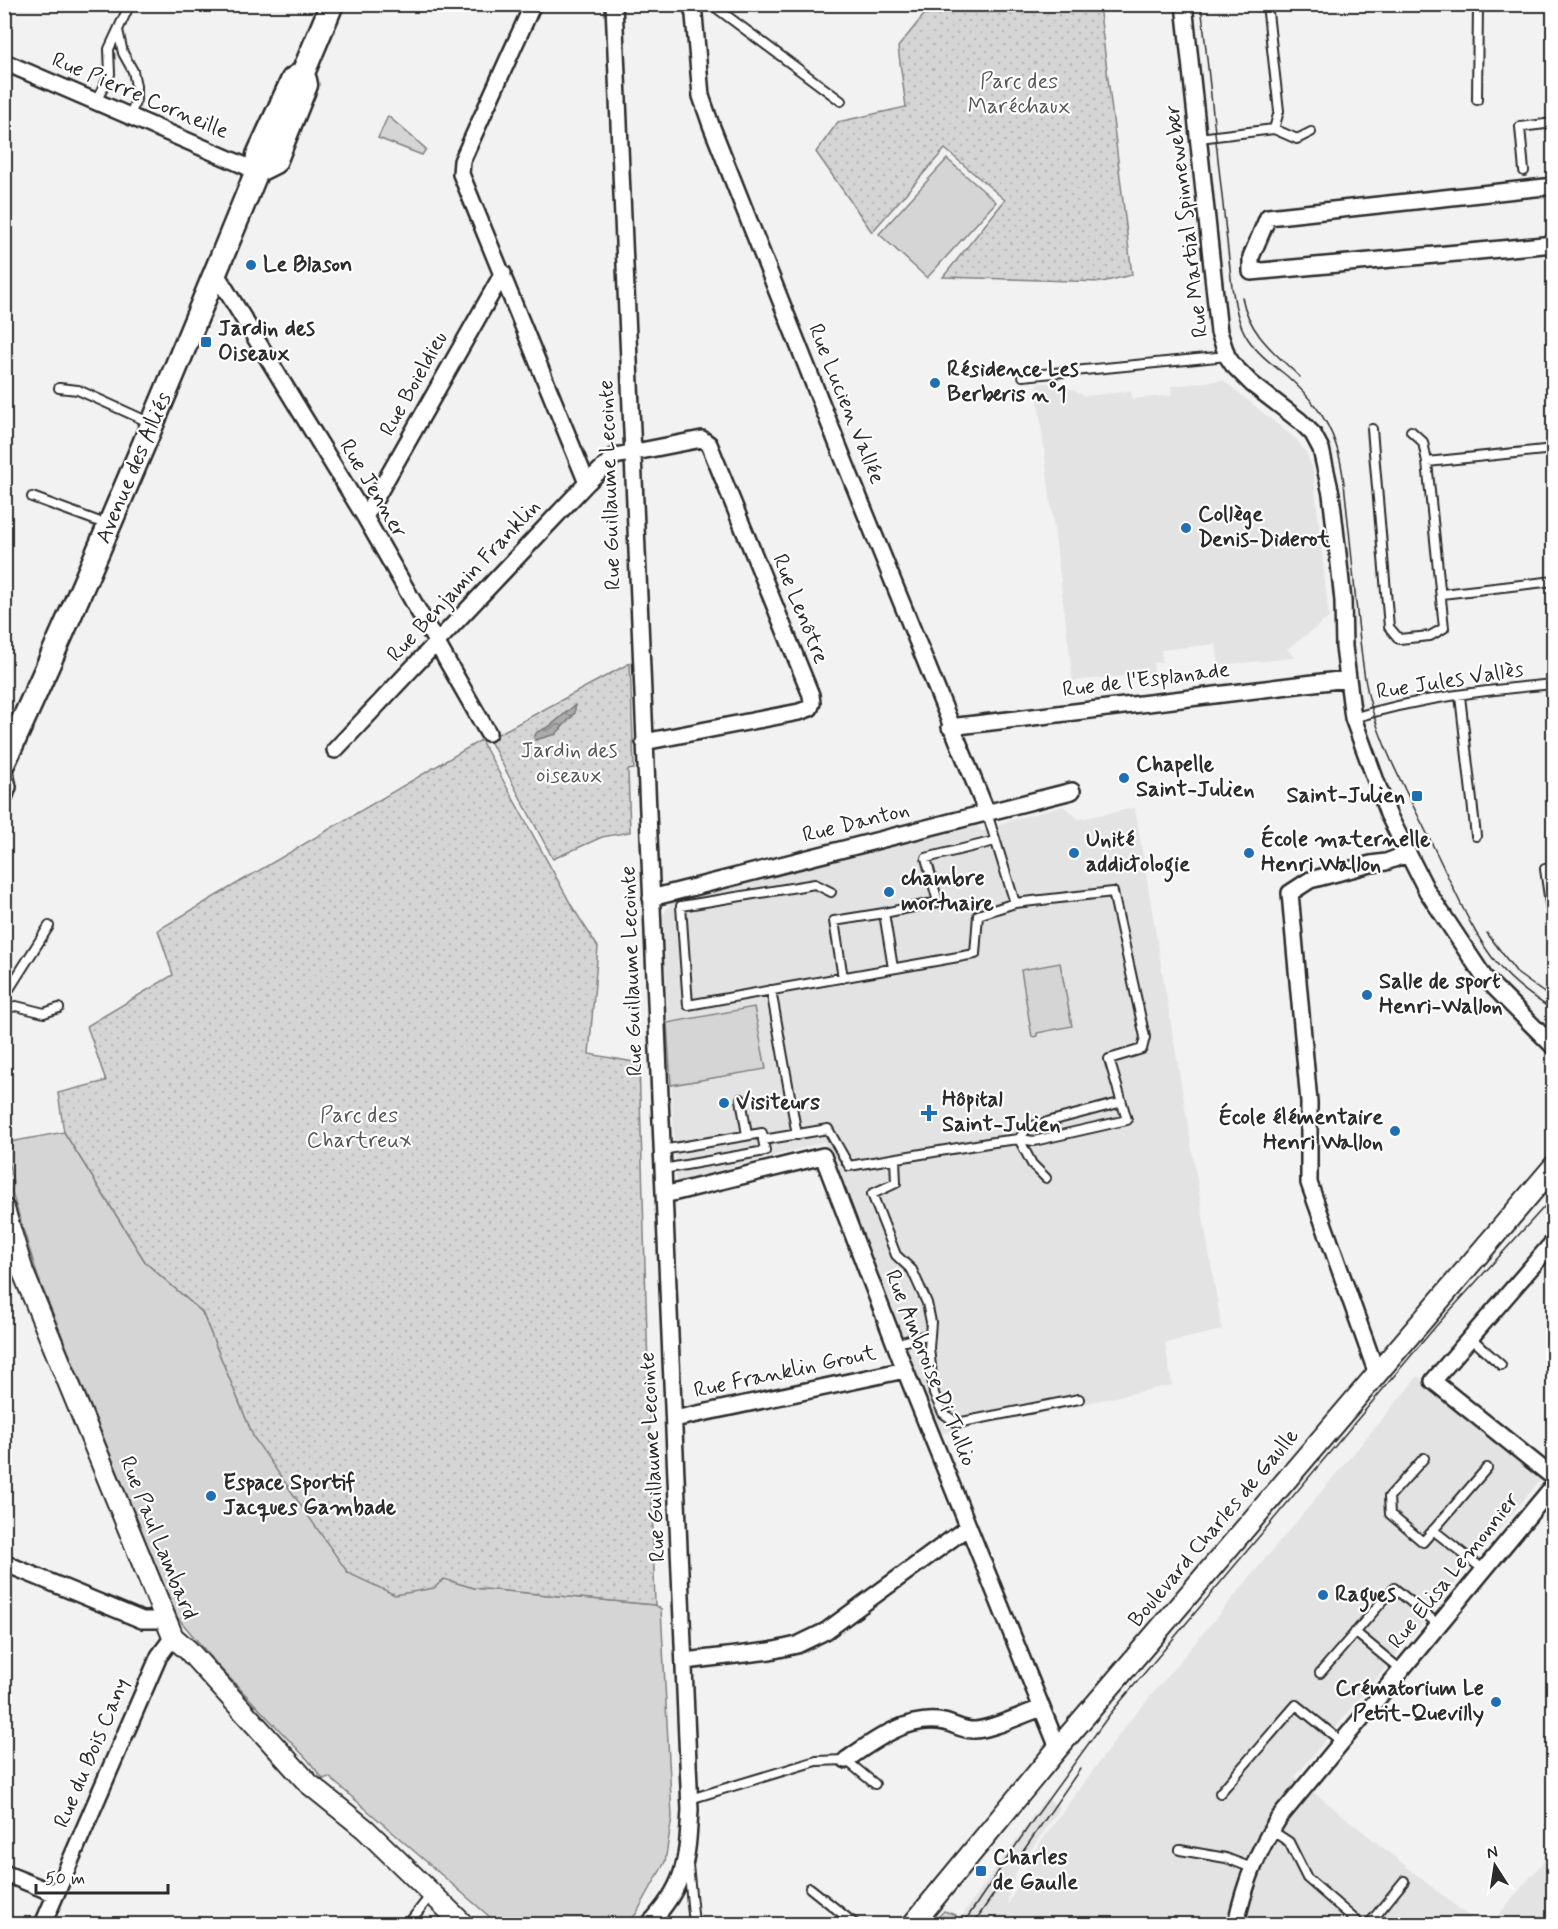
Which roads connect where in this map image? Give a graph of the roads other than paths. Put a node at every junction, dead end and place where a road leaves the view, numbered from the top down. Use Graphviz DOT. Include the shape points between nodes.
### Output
graph roads {
  1 [pos="130,4"];
  2 [pos="332,4"];
  3 [pos="533,4"];
  4 [pos="614,4"];
  5 [pos="1184,4"];
  6 [pos="1268,4"];
  7 [pos="1478,4"];
  8 [pos="700,5"];
  9 [pos="118,30"];
  10 [pos="4,62"];
  11 [pos="1477,100"];
  12 [pos="841,101"];
  13 [pos="96,102"];
  14 [pos="130,116"];
  15 [pos="1554,123"];
  16 [pos="1274,129"];
  17 [pos="1311,132"];
  18 [pos="1199,138"];
  19 [pos="257,171"];
  20 [pos="1524,171"];
  21 [pos="1554,186"];
  22 [pos="1554,244"];
  23 [pos="215,272"];
  24 [pos="503,273"];
  25 [pos="1227,356"];
  26 [pos="1023,376"];
  27 [pos="59,388"];
  28 [pos="153,424"];
  29 [pos="1372,429"];
  30 [pos="1411,431"];
  31 [pos="1554,449"];
  32 [pos="632,453"];
  33 [pos="1427,462"];
  34 [pos="587,483"];
  35 [pos="32,497"];
  36 [pos="365,517"];
  37 [pos="109,526"];
  38 [pos="1554,581"];
  39 [pos="1442,594"];
  40 [pos="438,643"];
  41 [pos="1347,679"];
  42 [pos="1554,684"];
  43 [pos="1460,696"];
  44 [pos="1353,718"];
  45 [pos="950,726"];
  46 [pos="488,733"];
  47 [pos="644,742"];
  48 [pos="335,750"];
  49 [pos="4,762"];
  50 [pos="4,769"];
  51 [pos="1072,791"];
  52 [pos="4,798"];
  53 [pos="987,813"];
  54 [pos="1476,836"];
  55 [pos="995,842"];
  56 [pos="1407,854"];
  57 [pos="1554,867"];
  58 [pos="831,892"];
  59 [pos="651,898"];
  60 [pos="1015,903"];
  61 [pos="884,913"];
  62 [pos="49,926"];
  63 [pos="1554,931"];
  64 [pos="893,968"];
  65 [pos="843,978"];
  66 [pos="771,990"];
  67 [pos="4,997"];
  68 [pos="59,1008"];
  69 [pos="4,1009"];
  70 [pos="1554,1047"];
  71 [pos="741,1099"];
  72 [pos="1115,1104"];
  73 [pos="747,1135"];
  74 [pos="797,1135"];
  75 [pos="1019,1139"];
  76 [pos="764,1140"];
  77 [pos="662,1150"];
  78 [pos="895,1159"];
  79 [pos="1554,1166"];
  80 [pos="663,1169"];
  81 [pos="1046,1178"];
  82 [pos="664,1195"];
  83 [pos="4,1209"];
  84 [pos="1554,1242"];
  85 [pos="930,1334"];
  86 [pos="1470,1338"];
  87 [pos="895,1344"];
  88 [pos="1501,1365"];
  89 [pos="905,1370"];
  90 [pos="1377,1374"];
  91 [pos="1079,1399"];
  92 [pos="674,1419"];
  93 [pos="1424,1458"];
  94 [pos="1487,1468"];
  95 [pos="1554,1478"];
  96 [pos="1554,1485"];
  97 [pos="968,1527"];
  98 [pos="1433,1530"];
  99 [pos="4,1563"];
  100 [pos="1484,1570"];
  101 [pos="1438,1625"];
  102 [pos="169,1628"];
  103 [pos="1355,1632"];
  104 [pos="685,1661"];
  105 [pos="1401,1670"];
  106 [pos="1320,1673"];
  107 [pos="1042,1708"];
  108 [pos="1342,1742"];
  109 [pos="1058,1748"];
  110 [pos="846,1760"];
  111 [pos="875,1784"];
  112 [pos="1220,1793"];
  113 [pos="690,1799"];
  114 [pos="1271,1830"];
  115 [pos="1180,1850"];
  116 [pos="687,1858"];
  117 [pos="1252,1868"];
  118 [pos="4,1873"];
  119 [pos="1404,1881"];
  120 [pos="810,1888"];
  121 [pos="56,1894"];
  122 [pos="431,1895"];
  123 [pos="43,1924"];
  124 [pos="408,1924"];
  125 [pos="463,1924"];
  126 [pos="650,1924"];
  127 [pos="694,1924"];
  128 [pos="855,1924"];
  129 [pos="913,1924"];
  130 [pos="1236,1924"];
  131 [pos="1360,1924"];
  132 [pos="1370,1924"];
  1 -- 9 [label="lane"];
  2 -- 19 [label="main road, Avenue des Alliés" via="303,73 306,85 275,162"];
  3 -- 24 [label="street" via="462,161 461,174"];
  4 -- 32 [label="street, Rue Guillaume Lecointe"];
  5 -- 18 [label="street, Rue Martial Spinneweber"];
  6 -- 16 [label="lane" via="1279,111"];
  7 -- 11 [label="lane"];
  8 -- 12 [label="lane"];
  8 -- 45 [label="street, Rue Lucien Vallée" via="702,96 711,125"];
  9 -- 13 [label="lane" via="109,49 110,74"];
  9 -- 14 [label="lane" via="136,87"];
  10 -- 13 [label="street, Rue Pierre Corneille"];
  13 -- 14 [label="street, Rue Pierre Corneille"];
  14 -- 19 [label="street, Rue Pierre Corneille"];
  15 -- 20 [label="lane" via="1520,127"];
  16 -- 17 [label="lane" via="1297,139"];
  16 -- 18 [label="lane"];
  18 -- 25 [label="street, Rue Martial Spinneweber" via="1220,332"];
  19 -- 23 [label="main road, Avenue des Alliés"];
  21 -- 22 [label="street" via="1268,217 1251,256 1251,272"];
  23 -- 28 [label="main road, Avenue des Alliés"];
  23 -- 36 [label="street, Rue Jenner"];
  24 -- 34 [label="street"];
  24 -- 36 [label="street, Rue Boieldieu"];
  25 -- 26 [label="lane"];
  25 -- 41 [label="street, Rue Martial Spinneweber" via="1252,384 1300,421 1321,449 1338,554"];
  27 -- 28 [label="lane" via="78,390"];
  28 -- 37 [label="main road, Avenue des Alliés"];
  29 -- 39 [label="lane" via="1389,627 1399,639 1430,636 1444,628"];
  30 -- 33 [label="lane" via="1423,442"];
  31 -- 33 [label="lane"];
  32 -- 34 [label="street, Rue Benjamin Franklin" via="615,456"];
  32 -- 47 [label="street, Rue Guillaume Lecointe"];
  32 -- 47 [label="street, Rue Lenôtre" via="702,439 710,444 812,703 799,712"];
  33 -- 39 [label="lane"];
  34 -- 40 [label="street, Rue Benjamin Franklin"];
  35 -- 37 [label="lane"];
  36 -- 40 [label="street, Rue Jenner"];
  37 -- 49 [label="main road, Avenue des Alliés"];
  38 -- 39 [label="lane"];
  40 -- 46 [label="street, Rue Jenner"];
  40 -- 48 [label="street, Rue Benjamin Franklin"];
  41 -- 44 [label="street, Rue Martial Spinneweber"];
  41 -- 45 [label="street, Rue de l'Esplanade"];
  42 -- 43 [label="lane, Rue Jules Vallès"];
  43 -- 44 [label="lane, Rue Jules Vallès" via="1398,705"];
  43 -- 54 [label="lane"];
  44 -- 56 [label="street, Rue Martial Spinneweber"];
  45 -- 53 [label="street, Rue Lucien Vallée"];
  47 -- 59 [label="street, Rue Guillaume Lecointe"];
  50 -- 52 [label="street" via="9,787"];
  51 -- 53 [label="street, Rue Danton"];
  53 -- 55 [label="lane"];
  53 -- 59 [label="street, Rue Danton"];
  55 -- 60 [label="lane"];
  55 -- 61 [label="lane" via="926,858 938,902"];
  56 -- 70 [label="street, Rue Martial Spinneweber" via="1484,977"];
  56 -- 90 [label="street" via="1310,880 1290,893 1309,1102 1309,1183"];
  57 -- 63 [label="lane" via="1545,869"];
  58 -- 66 [label="lane" via="815,884 681,906 688,1005"];
  59 -- 77 [label="street, Rue Guillaume Lecointe"];
  60 -- 64 [label="lane" via="978,915 975,954"];
  60 -- 75 [label="lane" via="1113,892 1145,1037 1142,1049 1109,1059 1126,1120 1034,1141"];
  61 -- 64 [label="lane"];
  61 -- 65 [label="lane" via="834,921"];
  62 -- 67 [label="lane"];
  64 -- 65 [label="lane"];
  65 -- 66 [label="lane"];
  66 -- 74 [label="lane"];
  68 -- 69 [label="lane" via="44,1013 16,1006"];
  71 -- 73 [label="lane"];
  72 -- 75 [label="lane" via="1028,1127"];
  73 -- 76 [label="lane" via="762,1133"];
  73 -- 77 [label="lane"];
  74 -- 76 [label="lane"];
  74 -- 78 [label="lane" via="828,1129 849,1166"];
  75 -- 78 [label="lane"];
  75 -- 81 [label="lane" via="1032,1164"];
  76 -- 80 [label="lane" via="765,1150"];
  77 -- 80 [label="street, Rue Guillaume Lecointe"];
  78 -- 85 [label="lane" via="896,1183 872,1194 896,1255 912,1270 927,1303"];
  79 -- 90 [label="street, Boulevard Charles de Gaulle"];
  80 -- 82 [label="street, Rue Guillaume Lecointe"];
  82 -- 87 [label="street, Rue Ambroise Di Tullio" via="823,1156"];
  82 -- 92 [label="street, Rue Guillaume Lecointe"];
  83 -- 102 [label="street, Rue Paul Lambard" via="23,1272"];
  84 -- 86 [label="street"];
  85 -- 87 [label="lane"];
  85 -- 91 [label="lane" via="934,1394 943,1413 957,1423"];
  86 -- 88 [label="lane"];
  86 -- 95 [label="street" via="1433,1381"];
  87 -- 89 [label="street, Rue Ambroise Di Tullio"];
  89 -- 92 [label="street, Rue Franklin Grout"];
  89 -- 97 [label="street, Rue Ambroise Di Tullio"];
  90 -- 109 [label="street, Boulevard Charles de Gaulle"];
  92 -- 104 [label="street, Rue Guillaume Lecointe"];
  93 -- 98 [label="lane" via="1389,1497 1390,1514 1423,1542"];
  94 -- 98 [label="lane"];
  96 -- 100 [label="street, Rue Elisa Lemonnier"];
  97 -- 104 [label="street" via="826,1631 770,1651"];
  97 -- 107 [label="street, Rue Ambroise Di Tullio"];
  98 -- 100 [label="lane"];
  99 -- 102 [label="street"];
  100 -- 101 [label="street, Rue Elisa Lemonnier"];
  101 -- 103 [label="lane" via="1394,1588"];
  101 -- 105 [label="street, Rue Elisa Lemonnier"];
  102 -- 121 [label="street, Rue du Bois Cany"];
  102 -- 122 [label="street, Rue Paul Lambard" via="308,1783 365,1829"];
  103 -- 105 [label="lane"];
  103 -- 106 [label="lane"];
  104 -- 113 [label="street, Rue Guillaume Lecointe"];
  105 -- 108 [label="street, Rue Elisa Lemonnier"];
  107 -- 109 [label="street, Rue Ambroise Di Tullio"];
  107 -- 110 [label="street" via="973,1731 944,1722 909,1724"];
  108 -- 112 [label="lane" via="1296,1705"];
  108 -- 114 [label="street, Rue Elisa Lemonnier"];
  109 -- 129 [label="street, Boulevard Charles de Gaulle"];
  110 -- 111 [label="lane"];
  110 -- 113 [label="lane" via="816,1761"];
  113 -- 116 [label="street, Rue Guillaume Lecointe"];
  114 -- 117 [label="street, Rue Elisa Lemonnier"];
  114 -- 131 [label="lane" via="1289,1842 1307,1878"];
  115 -- 117 [label="lane" via="1226,1858"];
  116 -- 126 [label="street, Rue Guillaume Lecointe" via="670,1899"];
  116 -- 127 [label="lane"];
  117 -- 130 [label="street, Rue Elisa Lemonnier"];
  118 -- 121 [label="street"];
  119 -- 132 [label="lane"];
  120 -- 128 [label="lane"];
  121 -- 123 [label="street, Rue du Bois Cany"];
  122 -- 124 [label="lane"];
  122 -- 125 [label="street, Rue Paul Lambard"];
}
